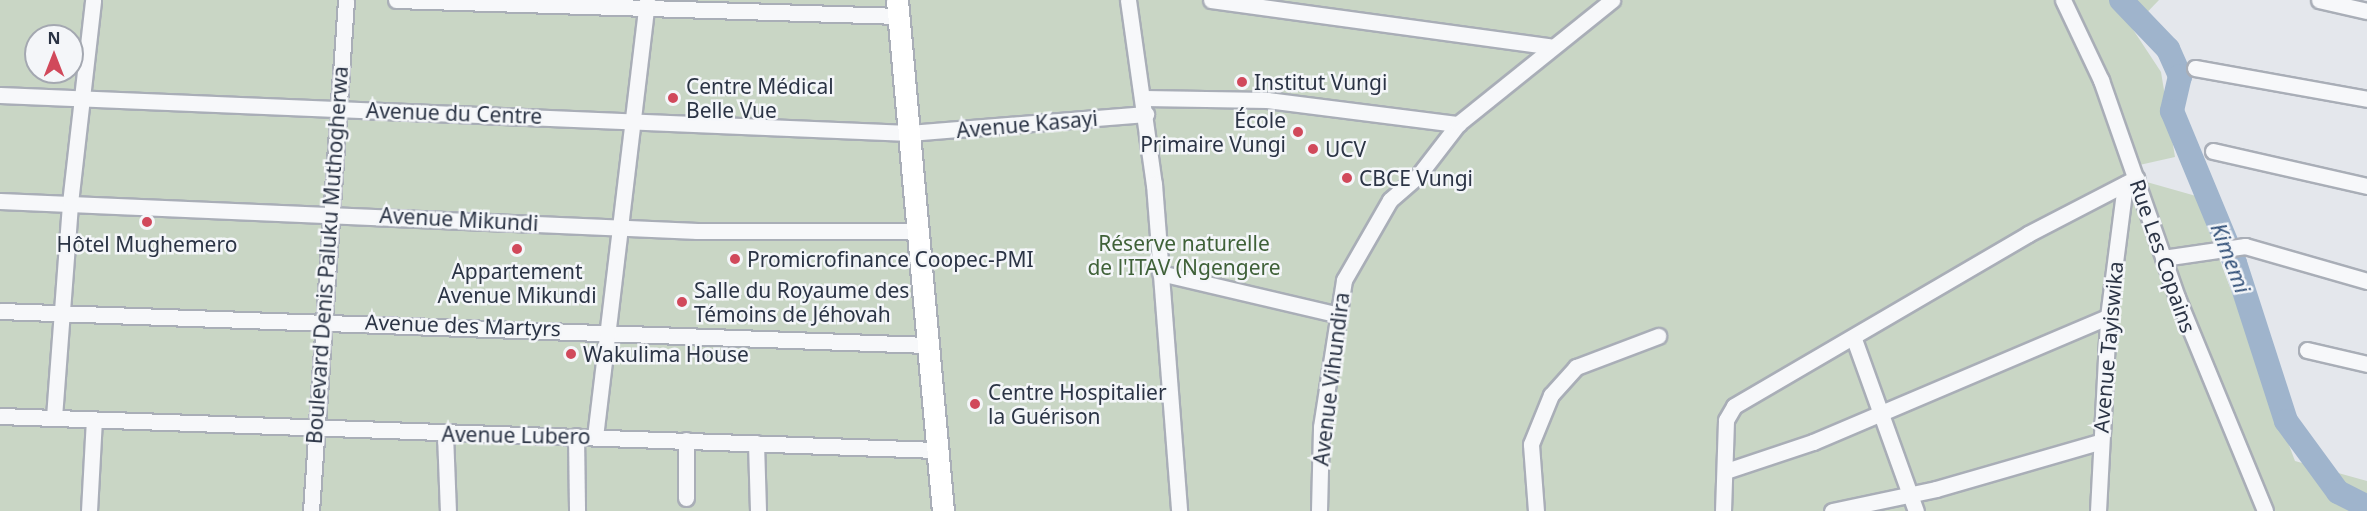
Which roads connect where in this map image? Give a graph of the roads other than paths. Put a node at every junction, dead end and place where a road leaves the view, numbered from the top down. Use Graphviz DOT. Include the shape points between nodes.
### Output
graph roads {
  1 [pos="93,0"];
  2 [pos="346,0"];
  3 [pos="396,0"];
  4 [pos="1128,0"];
  5 [pos="1210,0"];
  6 [pos="1612,0"];
  7 [pos="2063,0"];
  8 [pos="2319,0"];
  9 [pos="1266,4"];
  10 [pos="646,5"];
  11 [pos="898,8"];
  12 [pos="2367,11"];
  13 [pos="1549,46"];
  14 [pos="2195,68"];
  15 [pos="0,95"];
  16 [pos="83,99"];
  17 [pos="2367,99"];
  18 [pos="1145,106"];
  19 [pos="338,108"];
  20 [pos="636,120"];
  21 [pos="1458,124"];
  22 [pos="909,133"];
  23 [pos="2213,151"];
  24 [pos="2130,181"];
  25 [pos="2367,186"];
  26 [pos="0,201"];
  27 [pos="70,203"];
  28 [pos="330,213"];
  29 [pos="619,226"];
  30 [pos="917,231"];
  31 [pos="2163,258"];
  32 [pos="1160,273"];
  33 [pos="2367,281"];
  34 [pos="0,311"];
  35 [pos="61,313"];
  36 [pos="1335,314"];
  37 [pos="2108,317"];
  38 [pos="320,319"];
  39 [pos="605,332"];
  40 [pos="1658,336"];
  41 [pos="1854,339"];
  42 [pos="926,345"];
  43 [pos="2307,350"];
  44 [pos="2367,364"];
  45 [pos="1884,411"];
  46 [pos="0,416"];
  47 [pos="54,417"];
  48 [pos="94,420"];
  49 [pos="313,431"];
  50 [pos="445,434"];
  51 [pos="576,436"];
  52 [pos="595,437"];
  53 [pos="686,440"];
  54 [pos="2099,442"];
  55 [pos="756,443"];
  56 [pos="937,450"];
  57 [pos="1726,471"];
  58 [pos="1911,495"];
  59 [pos="686,498"];
  60 [pos="89,511"];
  61 [pos="311,511"];
  62 [pos="448,511"];
  63 [pos="577,511"];
  64 [pos="758,511"];
  65 [pos="943,511"];
  66 [pos="1179,511"];
  67 [pos="1319,511"];
  68 [pos="1536,511"];
  69 [pos="1723,511"];
  70 [pos="1832,511"];
  71 [pos="1916,511"];
  72 [pos="2098,511"];
  73 [pos="2265,511"];
  1 -- 16 [label="street"];
  2 -- 19 [label="street, Boulevard Denis Paluku Muthogherwa"];
  3 -- 10 [label="street"];
  4 -- 18 [label="street"];
  5 -- 9 [label="street"];
  6 -- 13 [label="street, Avenue Vihundira"];
  7 -- 24 [label="street, Rue Les Copains" via="2101,80"];
  8 -- 12 [label="street"];
  9 -- 13 [label="street"];
  10 -- 11 [label="street"];
  10 -- 20 [label="street"];
  11 -- 22 [label="highway"];
  13 -- 21 [label="street, Avenue Vihundira"];
  14 -- 17 [label="street"];
  15 -- 16 [label="street, Avenue du Centre"];
  16 -- 19 [label="street, Avenue du Centre"];
  16 -- 27 [label="street"];
  18 -- 21 [label="street, Avenue Kasayi" via="1267,100"];
  18 -- 22 [label="street, Avenue Kasayi"];
  18 -- 32 [label="street"];
  19 -- 20 [label="street, Avenue du Centre"];
  19 -- 28 [label="street, Boulevard Denis Paluku Muthogherwa"];
  20 -- 22 [label="street, Avenue du Centre"];
  20 -- 29 [label="street"];
  21 -- 36 [label="street, Avenue Vihundira" via="1424,168 1390,200 1344,280"];
  22 -- 30 [label="highway"];
  23 -- 25 [label="street"];
  24 -- 31 [label="street, Rue Les Copains"];
  24 -- 37 [label="street, Avenue Tayiswika"];
  24 -- 41 [label="street" via="2028,234"];
  26 -- 27 [label="street, Avenue Mikundi"];
  27 -- 28 [label="street, Avenue Mikundi"];
  27 -- 35 [label="street"];
  28 -- 29 [label="street, Avenue Mikundi"];
  28 -- 38 [label="street, Boulevard Denis Paluku Muthogherwa"];
  29 -- 30 [label="street, Avenue Mikundi" via="812,234"];
  29 -- 39 [label="street"];
  30 -- 42 [label="highway"];
  31 -- 33 [label="street" via="2245,246"];
  31 -- 73 [label="street, Rue Les Copains"];
  32 -- 36 [label="street"];
  32 -- 66 [label="street"];
  34 -- 35 [label="street, Avenue des Martyrs"];
  35 -- 38 [label="street, Avenue des Martyrs"];
  35 -- 47 [label="street"];
  36 -- 67 [label="street, Avenue Vihundira" via="1319,453"];
  37 -- 45 [label="street"];
  37 -- 54 [label="street, Avenue Tayiswika"];
  38 -- 39 [label="street, Avenue des Martyrs"];
  38 -- 49 [label="street, Boulevard Denis Paluku Muthogherwa"];
  39 -- 42 [label="street, Avenue des Martyrs"];
  39 -- 52 [label="street"];
  40 -- 68 [label="street" via="1576,367 1551,395 1531,444"];
  41 -- 45 [label="street"];
  41 -- 57 [label="street" via="1734,406 1726,420"];
  42 -- 56 [label="highway"];
  43 -- 44 [label="street"];
  45 -- 57 [label="street"];
  45 -- 58 [label="street"];
  46 -- 47 [label="street, Avenue Lubero"];
  47 -- 48 [label="street, Avenue Lubero"];
  48 -- 49 [label="street, Avenue Lubero"];
  48 -- 60 [label="street"];
  49 -- 50 [label="street, Avenue Lubero"];
  49 -- 61 [label="street, Boulevard Denis Paluku Muthogherwa"];
  50 -- 51 [label="street, Avenue Lubero"];
  50 -- 62 [label="street"];
  51 -- 52 [label="street, Avenue Lubero"];
  51 -- 63 [label="street"];
  52 -- 53 [label="street, Avenue Lubero"];
  53 -- 55 [label="street, Avenue Lubero"];
  53 -- 59 [label="street"];
  54 -- 58 [label="street"];
  54 -- 72 [label="street, Avenue Tayiswika"];
  55 -- 56 [label="street, Avenue Lubero"];
  55 -- 64 [label="street"];
  56 -- 65 [label="highway"];
  57 -- 69 [label="street"];
  58 -- 70 [label="street"];
  58 -- 71 [label="street"];
}
